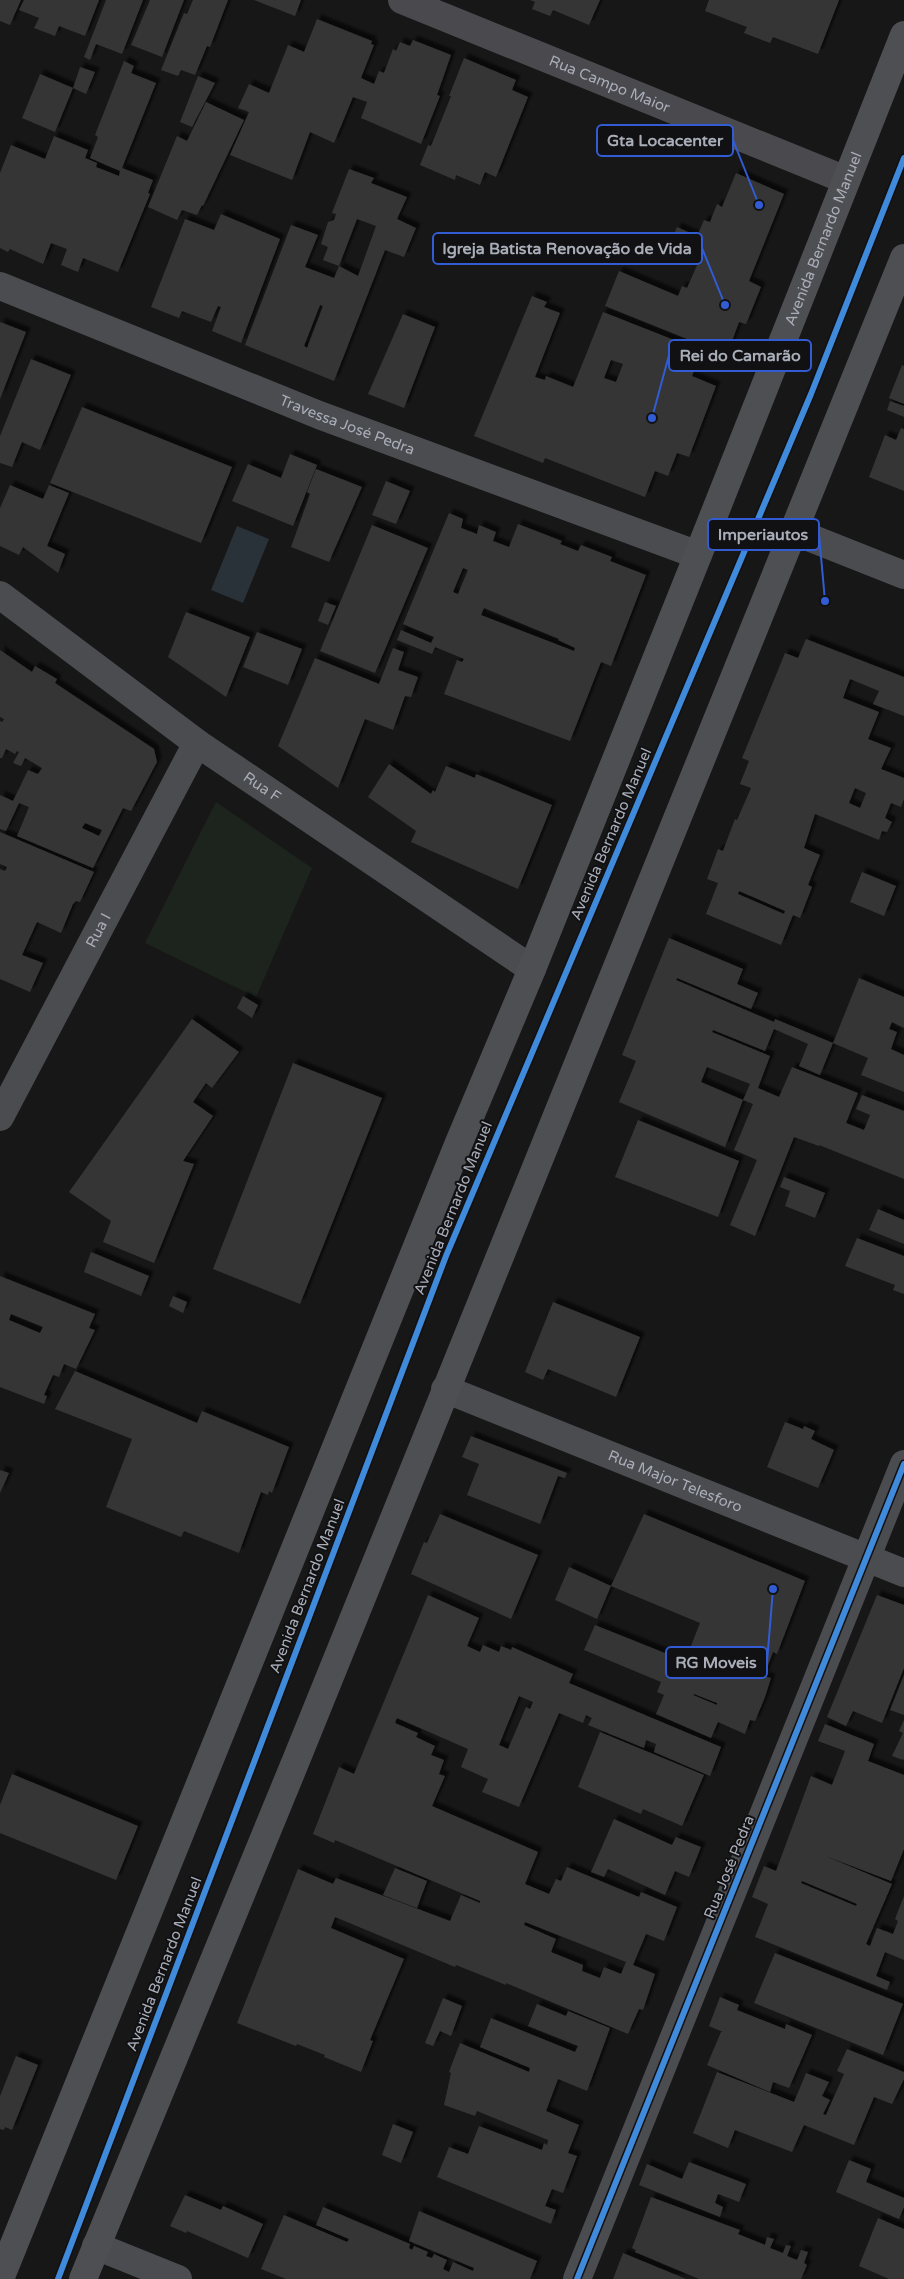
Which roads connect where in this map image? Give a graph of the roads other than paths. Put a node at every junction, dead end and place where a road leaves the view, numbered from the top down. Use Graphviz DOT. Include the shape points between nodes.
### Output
graph roads {
  1 [pos="402,0"];
  2 [pos="904,36"];
  3 [pos="846,180"];
  4 [pos="904,258"];
  5 [pos="0,286"];
  6 [pos="792,531"];
  7 [pos="698,556"];
  8 [pos="904,574"];
  9 [pos="0,595"];
  10 [pos="197,743"];
  11 [pos="532,969"];
  12 [pos="0,1117"];
  13 [pos="445,1389"];
  14 [pos="904,1464"];
  15 [pos="867,1558"];
  16 [pos="904,1573"];
  17 [pos="96,2246"];
  18 [pos="0,2279"];
  19 [pos="83,2279"];
  20 [pos="178,2279"];
  21 [pos="577,2279"];
  1 -- 3 [label="street, Rua Campo Maior"];
  2 -- 3 [label="main road, Avenida Bernardo Manuel"];
  3 -- 7 [label="main road, Avenida Bernardo Manuel"];
  4 -- 6 [label="main road"];
  5 -- 7 [label="street, Travessa José Pedra" via="319,415"];
  6 -- 8 [label="street"];
  6 -- 13 [label="main road"];
  7 -- 11 [label="main road, Avenida Bernardo Manuel"];
  9 -- 10 [label="street, Rua F"];
  10 -- 11 [label="street, Rua F"];
  10 -- 12 [label="street, Rua I"];
  11 -- 18 [label="main road, Avenida Bernardo Manuel"];
  13 -- 15 [label="street, Rua Major Telesforo"];
  13 -- 17 [label="main road"];
  14 -- 15 [label="street, Rua José Pedra"];
  15 -- 16 [label="street, Rua Major Telesforo"];
  15 -- 21 [label="street, Rua José Pedra"];
  17 -- 19 [label="main road"];
  17 -- 20 [label="street"];
}
